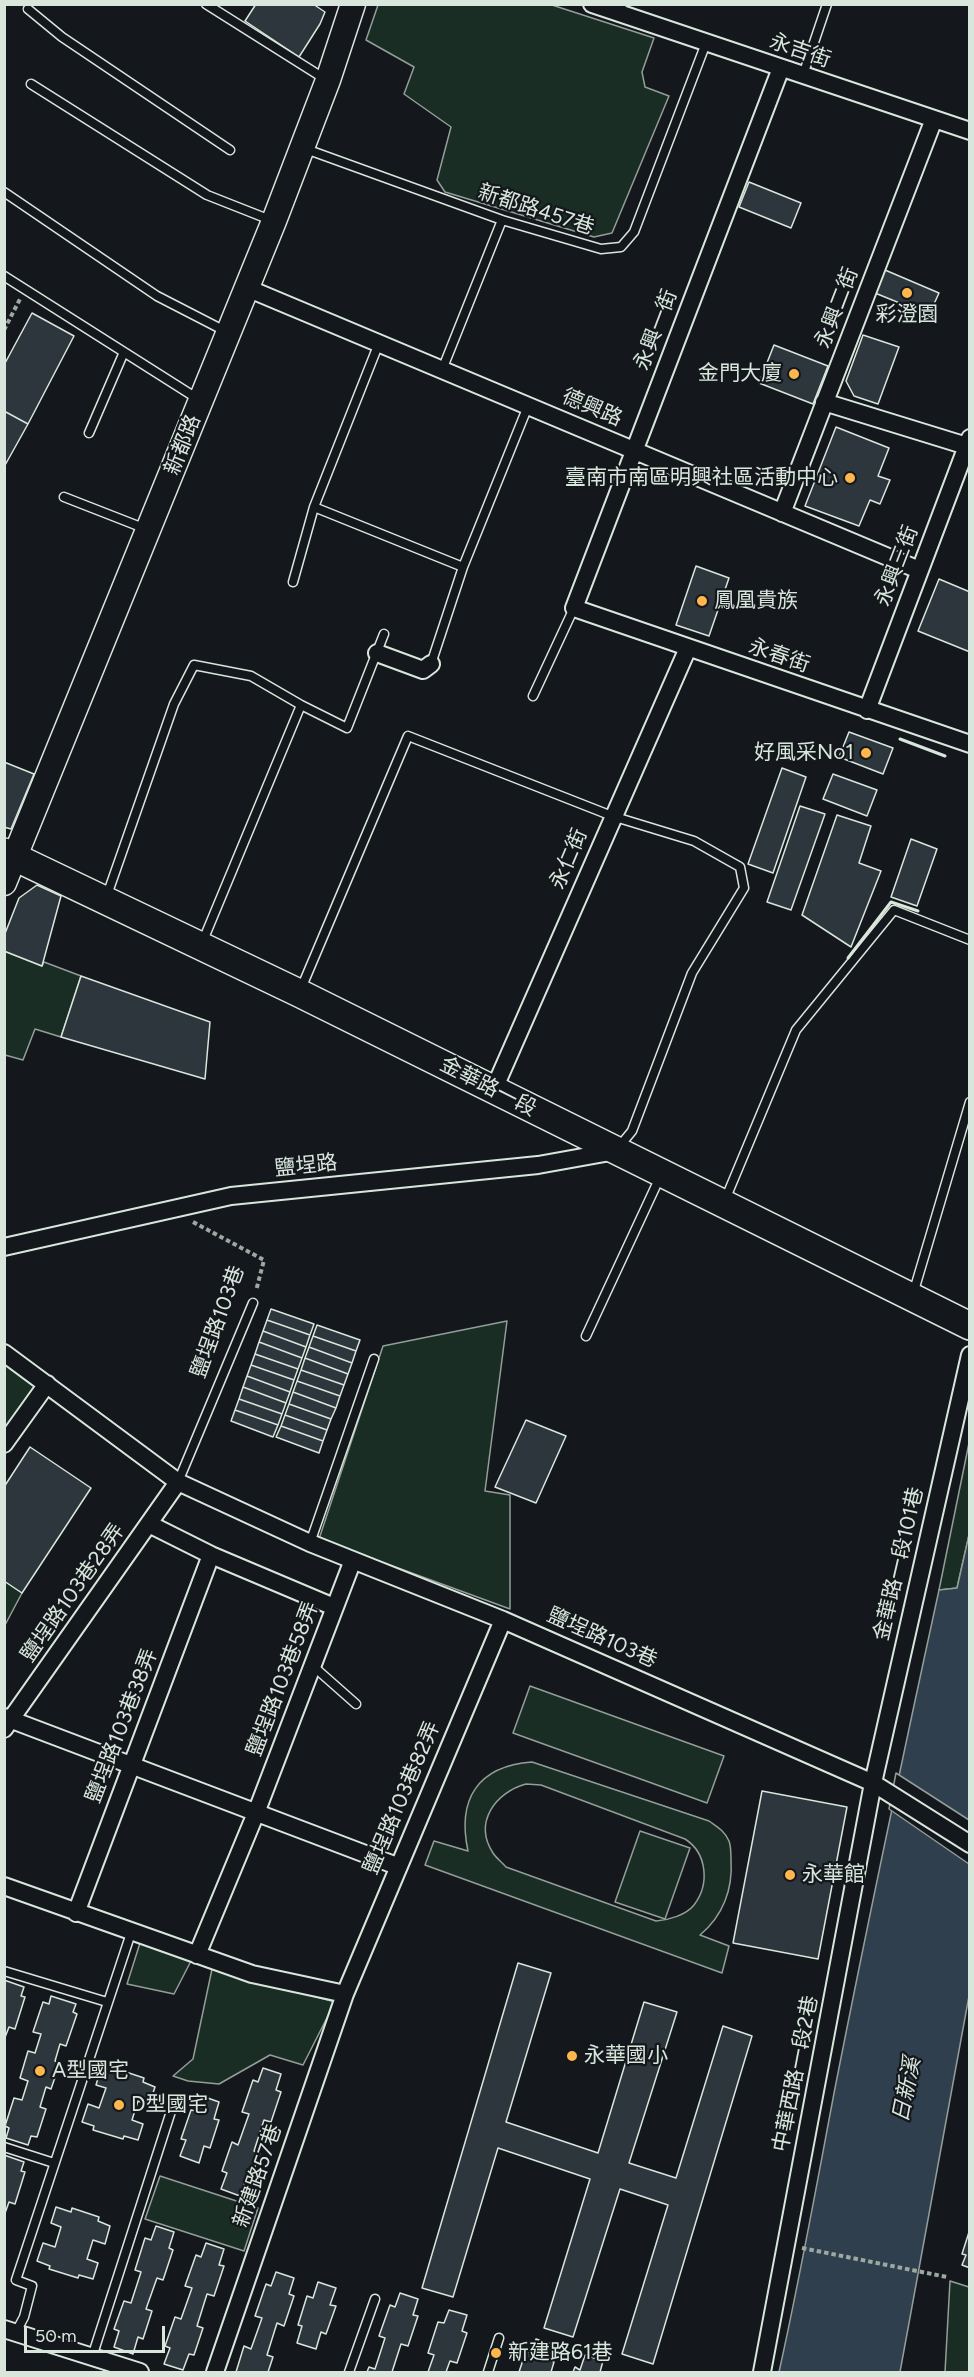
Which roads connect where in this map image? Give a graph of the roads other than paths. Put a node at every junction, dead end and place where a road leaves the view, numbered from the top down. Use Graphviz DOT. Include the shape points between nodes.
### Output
graph roads {
  1 [pos="206,4"];
  2 [pos="353,4"];
  3 [pos="592,4"];
  4 [pos="827,4"];
  5 [pos="28,6"];
  6 [pos="617,8"];
  7 [pos="706,43"];
  8 [pos="781,68"];
  9 [pos="803,75"];
  10 [pos="328,80"];
  11 [pos="31,84"];
  12 [pos="934,119"];
  13 [pos="969,131"];
  14 [pos="301,147"];
  15 [pos="230,150"];
  16 [pos="4,192"];
  17 [pos="502,220"];
  18 [pos="274,221"];
  19 [pos="4,276"];
  20 [pos="247,288"];
  21 [pos="228,333"];
  22 [pos="379,344"];
  23 [pos="124,352"];
  24 [pos="442,370"];
  25 [pos="201,401"];
  26 [pos="824,402"];
  27 [pos="528,406"];
  28 [pos="89,434"];
  29 [pos="969,444"];
  30 [pos="634,451"];
  31 [pos="64,498"];
  32 [pos="314,507"];
  33 [pos="782,513"];
  34 [pos="149,530"];
  35 [pos="463,567"];
  36 [pos="919,570"];
  37 [pos="293,582"];
  38 [pos="574,608"];
  39 [pos="384,634"];
  40 [pos="688,648"];
  41 [pos="377,653"];
  42 [pos="431,663"];
  43 [pos="533,696"];
  44 [pos="301,705"];
  45 [pos="867,710"];
  46 [pos="969,744"];
  47 [pos="612,816"];
  48 [pos="10,854"];
  49 [pos="4,883"];
  50 [pos="105,898"];
  51 [pos="969,940"];
  52 [pos="200,945"];
  53 [pos="299,993"];
  54 [pos="494,1089"];
  55 [pos="969,1102"];
  56 [pos="615,1151"];
  57 [pos="661,1173"];
  58 [pos="723,1204"];
  59 [pos="4,1247"];
  60 [pos="912,1296"];
  61 [pos="253,1303"];
  62 [pos="969,1326"];
  63 [pos="586,1336"];
  64 [pos="4,1353"];
  65 [pos="969,1355"];
  66 [pos="374,1359"];
  67 [pos="47,1384"];
  68 [pos="4,1444"];
  69 [pos="178,1482"];
  70 [pos="149,1524"];
  71 [pos="310,1543"];
  72 [pos="211,1555"];
  73 [pos="353,1560"];
  74 [pos="334,1607"];
  75 [pos="503,1620"];
  76 [pos="313,1666"];
  77 [pos="356,1704"];
  78 [pos="7,1722"];
  79 [pos="131,1766"];
  80 [pos="879,1786"];
  81 [pos="256,1813"];
  82 [pos="969,1844"];
  83 [pos="397,1866"];
  84 [pos="4,1886"];
  85 [pos="76,1913"];
  86 [pos="131,1933"];
  87 [pos="197,1955"];
  88 [pos="4,1971"];
  89 [pos="345,1994"];
  90 [pos="107,2002"];
  91 [pos="173,2105"];
  92 [pos="4,2147"];
  93 [pos="54,2163"];
  94 [pos="375,2299"];
  95 [pos="10,2331"];
  96 [pos="499,2338"];
  97 [pos="92,2357"];
  98 [pos="140,2373"];
  99 [pos="215,2373"];
  100 [pos="349,2373"];
  101 [pos="488,2373"];
  102 [pos="762,2373"];
  1 -- 10 [label="lane"];
  2 -- 10 [label="street, 新都路"];
  3 -- 6 [label="street, 永吉街"];
  4 -- 9 [label="lane"];
  5 -- 15 [label="lane" via="62,37"];
  6 -- 7 [label="street, 永吉街"];
  7 -- 8 [label="street, 永吉街"];
  7 -- 17 [label="lane, 新都路457巷" via="634,232 621,247 601,249"];
  8 -- 9 [label="street, 永吉街"];
  8 -- 30 [label="street, 永興一街"];
  9 -- 12 [label="street, 永吉街"];
  10 -- 14 [label="street, 新都路"];
  11 -- 18 [label="lane" via="207,195"];
  12 -- 13 [label="street, 永吉街"];
  12 -- 26 [label="street, 永興二街"];
  14 -- 17 [label="lane, 新都路457巷"];
  14 -- 18 [label="street, 新都路"];
  16 -- 21 [label="lane" via="157,296"];
  17 -- 24 [label="lane"];
  18 -- 20 [label="street, 新都路"];
  19 -- 23 [label="lane"];
  20 -- 21 [label="street, 新都路"];
  20 -- 22 [label="street, 德興路"];
  21 -- 25 [label="street, 新都路"];
  22 -- 24 [label="street, 德興路"];
  22 -- 32 [label="lane"];
  23 -- 25 [label="lane"];
  23 -- 28 [label="lane"];
  24 -- 27 [label="street, 德興路"];
  25 -- 34 [label="street, 新都路"];
  26 -- 29 [label="street"];
  26 -- 33 [label="street, 永興二街"];
  27 -- 30 [label="street, 德興路"];
  27 -- 35 [label="lane"];
  29 -- 36 [label="street, 永興三街"];
  30 -- 33 [label="street, 德興路"];
  30 -- 38 [label="street, 永興一街"];
  31 -- 34 [label="lane"];
  32 -- 35 [label="lane"];
  32 -- 37 [label="lane"];
  33 -- 36 [label="street, 德興路"];
  34 -- 48 [label="street, 新都路"];
  35 -- 42 [label="lane"];
  36 -- 45 [label="street, 永興三街"];
  38 -- 40 [label="street, 永春街"];
  38 -- 43 [label="lane"];
  39 -- 41 [label="lane"];
  40 -- 45 [label="street, 永春街"];
  40 -- 47 [label="street, 永仁街"];
  41 -- 42 [label="street" via="423,670"];
  41 -- 44 [label="lane" via="348,728"];
  44 -- 50 [label="lane" via="251,676 194,665 174,704"];
  44 -- 52 [label="lane"];
  45 -- 46 [label="street, 永春街"];
  47 -- 53 [label="lane" via="408,736"];
  47 -- 54 [label="street, 永仁街"];
  47 -- 56 [label="lane" via="694,841 740,867 744,888 692,974 632,1131"];
  48 -- 49 [label="street, 新都路"];
  48 -- 50 [label="main road, 金華路一段"];
  50 -- 52 [label="main road, 金華路一段"];
  51 -- 58 [label="lane" via="894,910 795,1030"];
  52 -- 53 [label="main road, 金華路一段"];
  53 -- 54 [label="main road, 金華路一段"];
  54 -- 56 [label="main road, 金華路一段"];
  55 -- 60 [label="lane"];
  56 -- 57 [label="main road, 金華路一段"];
  56 -- 59 [label="street, 鹽埕路" via="538,1165 231,1196"];
  57 -- 58 [label="main road, 金華路一段"];
  57 -- 63 [label="lane"];
  58 -- 60 [label="main road, 金華路一段"];
  60 -- 62 [label="main road, 金華路一段"];
  61 -- 69 [label="lane, 鹽埕路103巷"];
  64 -- 67 [label="street, 鹽埕路103巷"];
  65 -- 80 [label="street, 金華路一段101巷"];
  66 -- 71 [label="lane"];
  67 -- 68 [label="street"];
  67 -- 69 [label="street, 鹽埕路103巷"];
  69 -- 70 [label="street, 鹽埕路103巷28弄"];
  69 -- 71 [label="street, 鹽埕路103巷"];
  70 -- 72 [label="street"];
  70 -- 78 [label="street, 鹽埕路103巷28弄"];
  71 -- 73 [label="street, 鹽埕路103巷"];
  72 -- 74 [label="street"];
  72 -- 79 [label="street, 鹽埕路103巷38弄"];
  73 -- 74 [label="street, 鹽埕路103巷58弄"];
  73 -- 75 [label="street, 鹽埕路103巷"];
  74 -- 76 [label="street, 鹽埕路103巷58弄"];
  75 -- 80 [label="street, 鹽埕路103巷"];
  75 -- 83 [label="street, 鹽埕路103巷82弄"];
  76 -- 77 [label="lane"];
  76 -- 81 [label="street, 鹽埕路103巷58弄"];
  78 -- 79 [label="street"];
  79 -- 81 [label="street"];
  79 -- 85 [label="street, 鹽埕路103巷38弄"];
  80 -- 82 [label="street, 鹽埕路103巷"];
  80 -- 102 [label="street, 中華西路一段2巷"];
  81 -- 83 [label="street"];
  81 -- 87 [label="street, 鹽埕路103巷58弄"];
  83 -- 89 [label="street, 鹽埕路103巷82弄"];
  84 -- 85 [label="street"];
  85 -- 86 [label="street"];
  86 -- 87 [label="street"];
  86 -- 90 [label="lane"];
  87 -- 89 [label="street" via="252,1974"];
  88 -- 90 [label="lane"];
  89 -- 99 [label="street, 新建路57巷"];
  90 -- 93 [label="lane"];
  91 -- 97 [label="lane"];
  92 -- 93 [label="lane"];
  93 -- 95 [label="lane" via="16,2280 32,2286 24,2317"];
  94 -- 100 [label="lane"];
  95 -- 97 [label="street"];
  96 -- 101 [label="lane"];
  97 -- 98 [label="street"];
}
